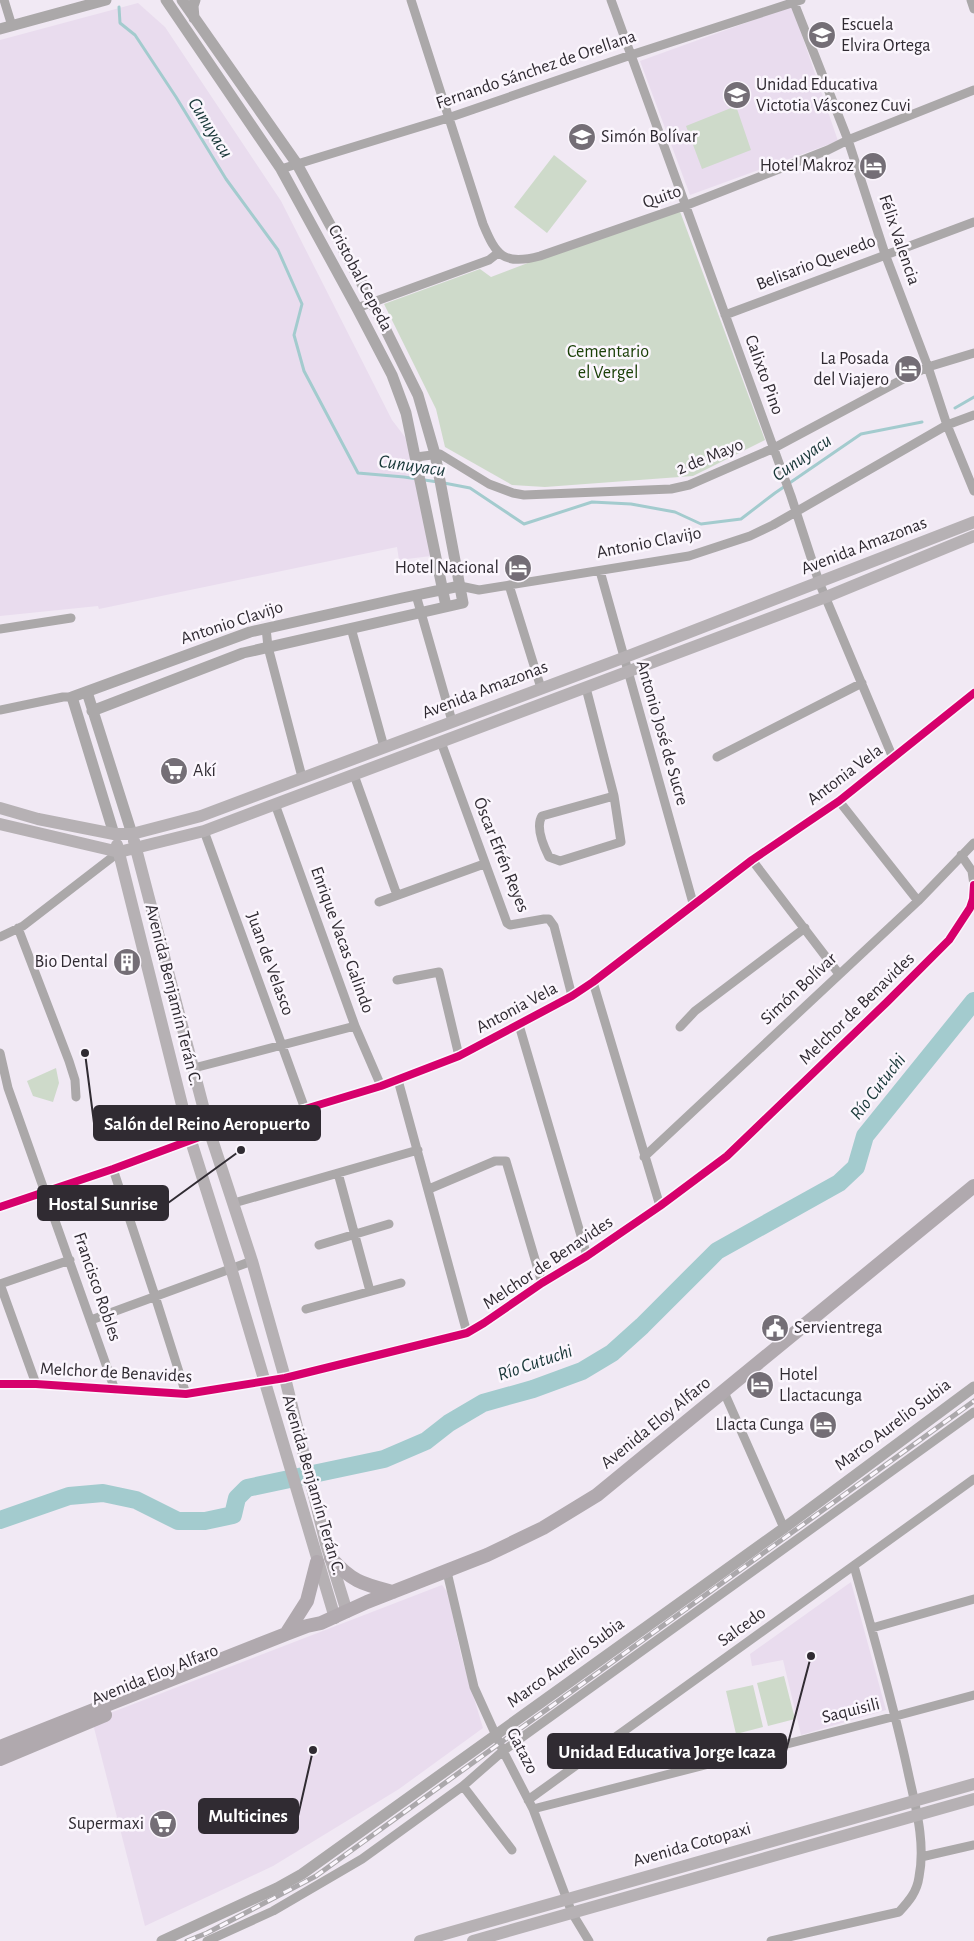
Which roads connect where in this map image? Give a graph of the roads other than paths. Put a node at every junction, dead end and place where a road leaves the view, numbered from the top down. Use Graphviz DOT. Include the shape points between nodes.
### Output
graph roads {
  1 [pos="4,0"];
  2 [pos="106,0"];
  3 [pos="166,0"];
  4 [pos="182,0"];
  5 [pos="194,0"];
  6 [pos="411,0"];
  7 [pos="612,0"];
  8 [pos="970,0"];
  9 [pos="796,1"];
  10 [pos="974,8"];
  11 [pos="194,18"];
  12 [pos="6,27"];
  13 [pos="631,55"];
  14 [pos="974,90"];
  15 [pos="448,118"];
  16 [pos="848,140"];
  17 [pos="297,164"];
  18 [pos="281,169"];
  19 [pos="687,205"];
  20 [pos="974,222"];
  21 [pos="498,253"];
  22 [pos="885,254"];
  23 [pos="372,302"];
  24 [pos="358,308"];
  25 [pos="725,315"];
  26 [pos="974,354"];
  27 [pos="928,367"];
  28 [pos="974,415"];
  29 [pos="947,425"];
  30 [pos="774,448"];
  31 [pos="435,454"];
  32 [pos="416,456"];
  33 [pos="974,490"];
  34 [pos="796,511"];
  35 [pos="974,522"];
  36 [pos="974,536"];
  37 [pos="600,571"];
  38 [pos="819,582"];
  39 [pos="510,585"];
  40 [pos="460,586"];
  41 [pos="442,590"];
  42 [pos="479,590"];
  43 [pos="416,595"];
  44 [pos="826,597"];
  45 [pos="463,602"];
  46 [pos="446,606"];
  47 [pos="420,612"];
  48 [pos="71,618"];
  49 [pos="266,628"];
  50 [pos="351,628"];
  51 [pos="0,629"];
  52 [pos="268,647"];
  53 [pos="623,658"];
  54 [pos="628,672"];
  55 [pos="862,683"];
  56 [pos="540,688"];
  57 [pos="586,688"];
  58 [pos="87,692"];
  59 [pos="974,693"];
  60 [pos="72,697"];
  61 [pos="0,710"];
  62 [pos="92,711"];
  63 [pos="452,721"];
  64 [pos="442,742"];
  65 [pos="384,747"];
  66 [pos="717,757"];
  67 [pos="893,758"];
  68 [pos="354,776"];
  69 [pos="302,778"];
  70 [pos="614,796"];
  71 [pos="840,800"];
  72 [pos="275,804"];
  73 [pos="0,808"];
  74 [pos="0,824"];
  75 [pos="204,831"];
  76 [pos="114,834"];
  77 [pos="132,834"];
  78 [pos="974,843"];
  79 [pos="136,848"];
  80 [pos="119,852"];
  81 [pos="961,855"];
  82 [pos="752,860"];
  83 [pos="484,864"];
  84 [pos="973,870"];
  85 [pos="974,885"];
  86 [pos="397,896"];
  87 [pos="918,901"];
  88 [pos="379,902"];
  89 [pos="694,903"];
  90 [pos="18,928"];
  91 [pos="805,928"];
  92 [pos="0,937"];
  93 [pos="839,974"];
  94 [pos="397,980"];
  95 [pos="593,982"];
  96 [pos="572,996"];
  97 [pos="518,1025"];
  98 [pos="356,1026"];
  99 [pos="680,1027"];
  100 [pos="282,1046"];
  101 [pos="459,1056"];
  102 [pos="1,1057"];
  103 [pos="194,1068"];
  104 [pos="398,1080"];
  105 [pos="381,1086"];
  106 [pos="76,1097"];
  107 [pos="305,1109"];
  108 [pos="210,1133"];
  109 [pos="191,1141"];
  110 [pos="418,1150"];
  111 [pos="644,1158"];
  112 [pos="112,1169"];
  113 [pos="338,1173"];
  114 [pos="974,1186"];
  115 [pos="429,1189"];
  116 [pos="46,1191"];
  117 [pos="234,1203"];
  118 [pos="660,1206"];
  119 [pos="0,1207"];
  120 [pos="389,1224"];
  121 [pos="354,1234"];
  122 [pos="319,1245"];
  123 [pos="587,1256"];
  124 [pos="70,1260"];
  125 [pos="252,1261"];
  126 [pos="232,1268"];
  127 [pos="401,1283"];
  128 [pos="542,1283"];
  129 [pos="0,1284"];
  130 [pos="370,1292"];
  131 [pos="156,1296"];
  132 [pos="306,1309"];
  133 [pos="91,1320"];
  134 [pos="467,1333"];
  135 [pos="286,1382"];
  136 [pos="0,1384"];
  137 [pos="36,1384"];
  138 [pos="266,1387"];
  139 [pos="974,1387"];
  140 [pos="115,1390"];
  141 [pos="724,1392"];
  142 [pos="186,1394"];
  143 [pos="974,1412"];
  144 [pos="974,1478"];
  145 [pos="784,1528"];
  146 [pos="325,1555"];
  147 [pos="854,1566"];
  148 [pos="447,1572"];
  149 [pos="393,1592"];
  150 [pos="974,1599"];
  151 [pos="341,1615"];
  152 [pos="321,1623"];
  153 [pos="872,1628"];
  154 [pos="286,1634"];
  155 [pos="974,1695"];
  156 [pos="896,1716"];
  157 [pos="495,1735"];
  158 [pos="0,1746"];
  159 [pos="503,1752"];
  160 [pos="0,1759"];
  161 [pos="974,1784"];
  162 [pos="463,1786"];
  163 [pos="974,1799"];
  164 [pos="528,1800"];
  165 [pos="914,1800"];
  166 [pos="533,1809"];
  167 [pos="918,1814"];
  168 [pos="974,1845"];
  169 [pos="751,1847"];
  170 [pos="512,1850"];
  171 [pos="921,1857"];
  172 [pos="756,1861"];
  173 [pos="567,1900"];
  174 [pos="572,1913"];
  175 [pos="162,1941"];
  176 [pos="207,1941"];
  177 [pos="420,1941"];
  178 [pos="473,1941"];
  179 [pos="588,1941"];
  180 [pos="771,1941"];
  1 -- 12 [label="street"];
  2 -- 12 [label="street"];
  3 -- 18 [label="street, Cristobal Cepeda"];
  4 -- 11 [label="street, Cristobal Cepeda"];
  5 -- 11 [label="street"];
  6 -- 15 [label="street"];
  7 -- 13 [label="street, Calixto Pino"];
  8 -- 10 [label="street"];
  9 -- 13 [label="street, Fernando Sánchez de Orellana"];
  9 -- 16 [label="street, Félix Valencia"];
  11 -- 17 [label="street, Cristobal Cepeda"];
  13 -- 15 [label="street, Fernando Sánchez de Orellana"];
  13 -- 19 [label="street, Calixto Pino"];
  14 -- 16 [label="street, Quito"];
  15 -- 17 [label="street, Fernando Sánchez de Orellana"];
  15 -- 21 [label="street" via="483,224"];
  16 -- 19 [label="street, Quito"];
  16 -- 22 [label="street, Félix Valencia"];
  17 -- 18 [label="street, Fernando Sánchez de Orellana"];
  17 -- 23 [label="street, Cristobal Cepeda"];
  18 -- 24 [label="street, Cristobal Cepeda"];
  19 -- 21 [label="street, Quito" via="528,259 510,258"];
  19 -- 25 [label="street, Calixto Pino"];
  20 -- 22 [label="street, Belisario Quevedo"];
  21 -- 23 [label="street" via="489,260"];
  22 -- 25 [label="street, Belisario Quevedo"];
  22 -- 27 [label="street, Félix Valencia"];
  23 -- 24 [label="street"];
  23 -- 31 [label="street, Cristobal Cepeda" via="418,395"];
  24 -- 32 [label="street, Cristobal Cepeda" via="394,382 406,413"];
  25 -- 30 [label="street, Calixto Pino"];
  26 -- 27 [label="street, 2 de Mayo"];
  27 -- 29 [label="street, Félix Valencia"];
  27 -- 30 [label="street, 2 de Mayo"];
  28 -- 29 [label="street, Antonio Clavijo"];
  29 -- 33 [label="street, Félix Valencia"];
  29 -- 34 [label="street, Antonio Clavijo"];
  30 -- 31 [label="street, 2 de Mayo" via="690,485 671,489 537,496 501,489"];
  30 -- 34 [label="street, Calixto Pino"];
  31 -- 32 [label="street, 2 de Mayo"];
  31 -- 40 [label="street, Cristobal Cepeda"];
  32 -- 41 [label="street, Cristobal Cepeda"];
  34 -- 37 [label="street, Antonio Clavijo" via="750,536 688,556"];
  34 -- 38 [label="street, Calixto Pino"];
  35 -- 38 [label="main road, Avenida Amazonas"];
  36 -- 44 [label="main road, Avenida Amazonas"];
  37 -- 39 [label="street, Antonio Clavijo"];
  37 -- 53 [label="street, Antonio José de Sucre"];
  38 -- 44 [label="street, Calixto Pino"];
  38 -- 53 [label="main road, Avenida Amazonas"];
  39 -- 42 [label="street, Antonio Clavijo"];
  39 -- 56 [label="street"];
  40 -- 41 [label="street, Antonio Clavijo"];
  40 -- 42 [label="street, Antonio Clavijo"];
  40 -- 45 [label="street, Cristobal Cepeda"];
  41 -- 43 [label="street, Antonio Clavijo"];
  41 -- 46 [label="street, Cristobal Cepeda"];
  42 -- 45 [label="street, Antonio Clavijo"];
  43 -- 47 [label="street"];
  43 -- 49 [label="street, Antonio Clavijo"];
  44 -- 54 [label="main road, Avenida Amazonas"];
  44 -- 55 [label="street, Calixto Pino"];
  45 -- 46 [label="street, Antonio Clavijo"];
  46 -- 47 [label="street, Antonio Clavijo"];
  47 -- 50 [label="street, Antonio Clavijo"];
  47 -- 63 [label="street"];
  48 -- 51 [label="street"];
  49 -- 52 [label="street"];
  49 -- 58 [label="street, Antonio Clavijo"];
  50 -- 52 [label="street, Antonio Clavijo"];
  50 -- 65 [label="street"];
  52 -- 62 [label="street, Antonio Clavijo" via="243,653"];
  52 -- 69 [label="street"];
  53 -- 54 [label="street, Antonio José de Sucre"];
  53 -- 56 [label="main road, Avenida Amazonas"];
  54 -- 57 [label="main road, Avenida Amazonas"];
  54 -- 89 [label="street, Antonio José de Sucre"];
  55 -- 66 [label="street"];
  55 -- 67 [label="street, Calixto Pino"];
  56 -- 63 [label="main road, Avenida Amazonas"];
  57 -- 64 [label="main road, Avenida Amazonas"];
  57 -- 70 [label="street"];
  58 -- 60 [label="street, Antonio Clavijo"];
  58 -- 62 [label="street, Avenida Benjamín Terán C."];
  59 -- 67 [label="street, Antonia Vela"];
  60 -- 61 [label="street, Antonio Clavijo" via="63,696"];
  60 -- 76 [label="street, Avenida Benjamín Terán C."];
  62 -- 77 [label="street, Avenida Benjamín Terán C."];
  63 -- 65 [label="main road, Avenida Amazonas"];
  64 -- 68 [label="main road, Avenida Amazonas"];
  64 -- 83 [label="street, Óscar Efrén Reyes"];
  65 -- 69 [label="main road, Avenida Amazonas"];
  67 -- 71 [label="street, Antonia Vela"];
  68 -- 72 [label="main road, Avenida Amazonas"];
  68 -- 86 [label="street"];
  69 -- 77 [label="main road, Avenida Amazonas" via="201,816"];
  70 -- 70 [label="street" via="621,842 560,861 549,857 539,824 542,816"];
  71 -- 82 [label="street, Antonia Vela"];
  71 -- 87 [label="street"];
  72 -- 75 [label="main road, Avenida Amazonas"];
  72 -- 98 [label="street, Enrique Vacas Galindo"];
  73 -- 76 [label="main road, Avenida Amazonas"];
  74 -- 80 [label="main road"];
  75 -- 79 [label="main road, Avenida Amazonas"];
  75 -- 100 [label="street, Juan de Velasco"];
  76 -- 77 [label="main road, Avenida Amazonas"];
  76 -- 80 [label="main road, Avenida Benjamín Terán C."];
  77 -- 79 [label="main road, Avenida Benjamín Terán C."];
  78 -- 81 [label="street, Simón Bolívar"];
  79 -- 80 [label="main road, Avenida Amazonas"];
  79 -- 103 [label="main road, Avenida Benjamín Terán C."];
  80 -- 90 [label="street"];
  80 -- 109 [label="main road, Avenida Benjamín Terán C."];
  81 -- 84 [label="street, Melchor de Benavides"];
  81 -- 87 [label="street, Simón Bolívar"];
  82 -- 89 [label="street, Antonia Vela"];
  82 -- 91 [label="street"];
  83 -- 86 [label="street"];
  83 -- 96 [label="street, Óscar Efrén Reyes" via="508,924 544,919 552,922"];
  84 -- 85 [label="street, Melchor de Benavides"];
  85 -- 118 [label="street, Melchor de Benavides" via="970,908 949,940 727,1156"];
  86 -- 88 [label="street"];
  87 -- 93 [label="street, Simón Bolívar"];
  89 -- 95 [label="street, Antonia Vela"];
  90 -- 92 [label="street"];
  90 -- 106 [label="street" via="69,1061"];
  91 -- 93 [label="street"];
  91 -- 99 [label="street" via="695,1011"];
  93 -- 111 [label="street, Simón Bolívar"];
  94 -- 101 [label="street" via="439,972"];
  95 -- 96 [label="street, Antonia Vela"];
  95 -- 111 [label="street"];
  96 -- 97 [label="street, Antonia Vela"];
  97 -- 101 [label="street, Antonia Vela"];
  97 -- 123 [label="street"];
  98 -- 100 [label="street"];
  98 -- 105 [label="street, Enrique Vacas Galindo"];
  100 -- 103 [label="street"];
  100 -- 107 [label="street, Juan de Velasco"];
  101 -- 104 [label="street, Antonia Vela"];
  102 -- 116 [label="street, Francisco Robles" via="8,1088"];
  103 -- 108 [label="main road, Avenida Benjamín Terán C."];
  104 -- 105 [label="street, Antonia Vela"];
  104 -- 110 [label="street"];
  105 -- 107 [label="street, Antonia Vela"];
  107 -- 108 [label="street, Antonia Vela"];
  108 -- 109 [label="street, Antonia Vela"];
  108 -- 117 [label="main road, Avenida Benjamín Terán C."];
  109 -- 112 [label="street, Antonia Vela"];
  109 -- 126 [label="main road, Avenida Benjamín Terán C."];
  110 -- 113 [label="street"];
  110 -- 115 [label="street"];
  111 -- 118 [label="street"];
  112 -- 116 [label="street, Antonia Vela"];
  112 -- 131 [label="street"];
  113 -- 117 [label="street"];
  113 -- 121 [label="street"];
  114 -- 141 [label="main road, Avenida Eloy Alfaro"];
  115 -- 128 [label="street" via="495,1161 503,1160 508,1164"];
  115 -- 134 [label="street"];
  116 -- 119 [label="street, Antonia Vela"];
  116 -- 124 [label="street, Francisco Robles"];
  117 -- 125 [label="main road, Avenida Benjamín Terán C."];
  118 -- 123 [label="street, Melchor de Benavides"];
  120 -- 121 [label="street"];
  121 -- 122 [label="street"];
  121 -- 130 [label="street"];
  123 -- 128 [label="street, Melchor de Benavides"];
  124 -- 129 [label="street"];
  124 -- 133 [label="street, Francisco Robles"];
  125 -- 126 [label="street"];
  125 -- 135 [label="main road, Avenida Benjamín Terán C."];
  126 -- 131 [label="street"];
  126 -- 138 [label="main road, Avenida Benjamín Terán C."];
  127 -- 130 [label="street"];
  128 -- 134 [label="street, Melchor de Benavides"];
  129 -- 137 [label="street"];
  130 -- 132 [label="street"];
  131 -- 133 [label="street"];
  131 -- 142 [label="street"];
  133 -- 140 [label="street, Francisco Robles"];
  134 -- 135 [label="street, Melchor de Benavides"];
  135 -- 138 [label="street, Melchor de Benavides"];
  135 -- 146 [label="main road, Avenida Benjamín Terán C."];
  136 -- 137 [label="street, Melchor de Benavides"];
  137 -- 140 [label="street, Melchor de Benavides"];
  138 -- 142 [label="street, Melchor de Benavides"];
  138 -- 146 [label="main road, Avenida Benjamín Terán C." via="312,1546"];
  139 -- 145 [label="street, Marco Aurelio Subia"];
  140 -- 142 [label="street, Melchor de Benavides"];
  141 -- 145 [label="street"];
  141 -- 148 [label="main road, Avenida Eloy Alfaro" via="570,1513 487,1556"];
  143 -- 159 [label="street, Marco Aurelio Subia"];
  144 -- 147 [label="street, Salcedo"];
  145 -- 157 [label="street, Marco Aurelio Subia"];
  146 -- 149 [label="main road" via="346,1575 366,1586"];
  146 -- 151 [label="main road, Avenida Benjamín Terán C."];
  146 -- 154 [label="main road" via="307,1601"];
  147 -- 153 [label="street"];
  147 -- 164 [label="street, Salcedo"];
  148 -- 149 [label="main road, Avenida Eloy Alfaro"];
  148 -- 157 [label="street, Gatazo" via="474,1687"];
  149 -- 151 [label="main road, Avenida Eloy Alfaro"];
  150 -- 153 [label="street"];
  151 -- 152 [label="main road, Avenida Eloy Alfaro"];
  152 -- 154 [label="main road, Avenida Eloy Alfaro"];
  152 -- 160 [label="main road, Avenida Eloy Alfaro" via="313,1634 206,1673"];
  153 -- 156 [label="street"];
  154 -- 158 [label="main road, Avenida Eloy Alfaro"];
  155 -- 156 [label="street, Saquisili"];
  156 -- 165 [label="street"];
  156 -- 166 [label="street, Saquisili"];
  157 -- 159 [label="street, Gatazo"];
  157 -- 175 [label="street, Marco Aurelio Subia" via="302,1874"];
  159 -- 162 [label="street, Marco Aurelio Subia"];
  159 -- 164 [label="street, Gatazo"];
  161 -- 165 [label="main road, Avenida Cotopaxi"];
  162 -- 170 [label="street"];
  162 -- 176 [label="street, Marco Aurelio Subia" via="362,1859 273,1911"];
  163 -- 167 [label="main road, Avenida Cotopaxi"];
  164 -- 166 [label="street, Gatazo"];
  165 -- 167 [label="street"];
  165 -- 169 [label="main road, Avenida Cotopaxi"];
  166 -- 173 [label="street, Gatazo"];
  167 -- 171 [label="street"];
  167 -- 172 [label="main road, Avenida Cotopaxi"];
  168 -- 171 [label="street"];
  169 -- 172 [label="main road"];
  169 -- 173 [label="main road, Avenida Cotopaxi"];
  171 -- 180 [label="street" via="913,1897 899,1912"];
  172 -- 174 [label="main road, Avenida Cotopaxi"];
  173 -- 174 [label="street, Gatazo"];
  173 -- 177 [label="main road, Avenida Cotopaxi"];
  174 -- 178 [label="main road, Avenida Cotopaxi"];
  174 -- 179 [label="street, Gatazo"];
}
